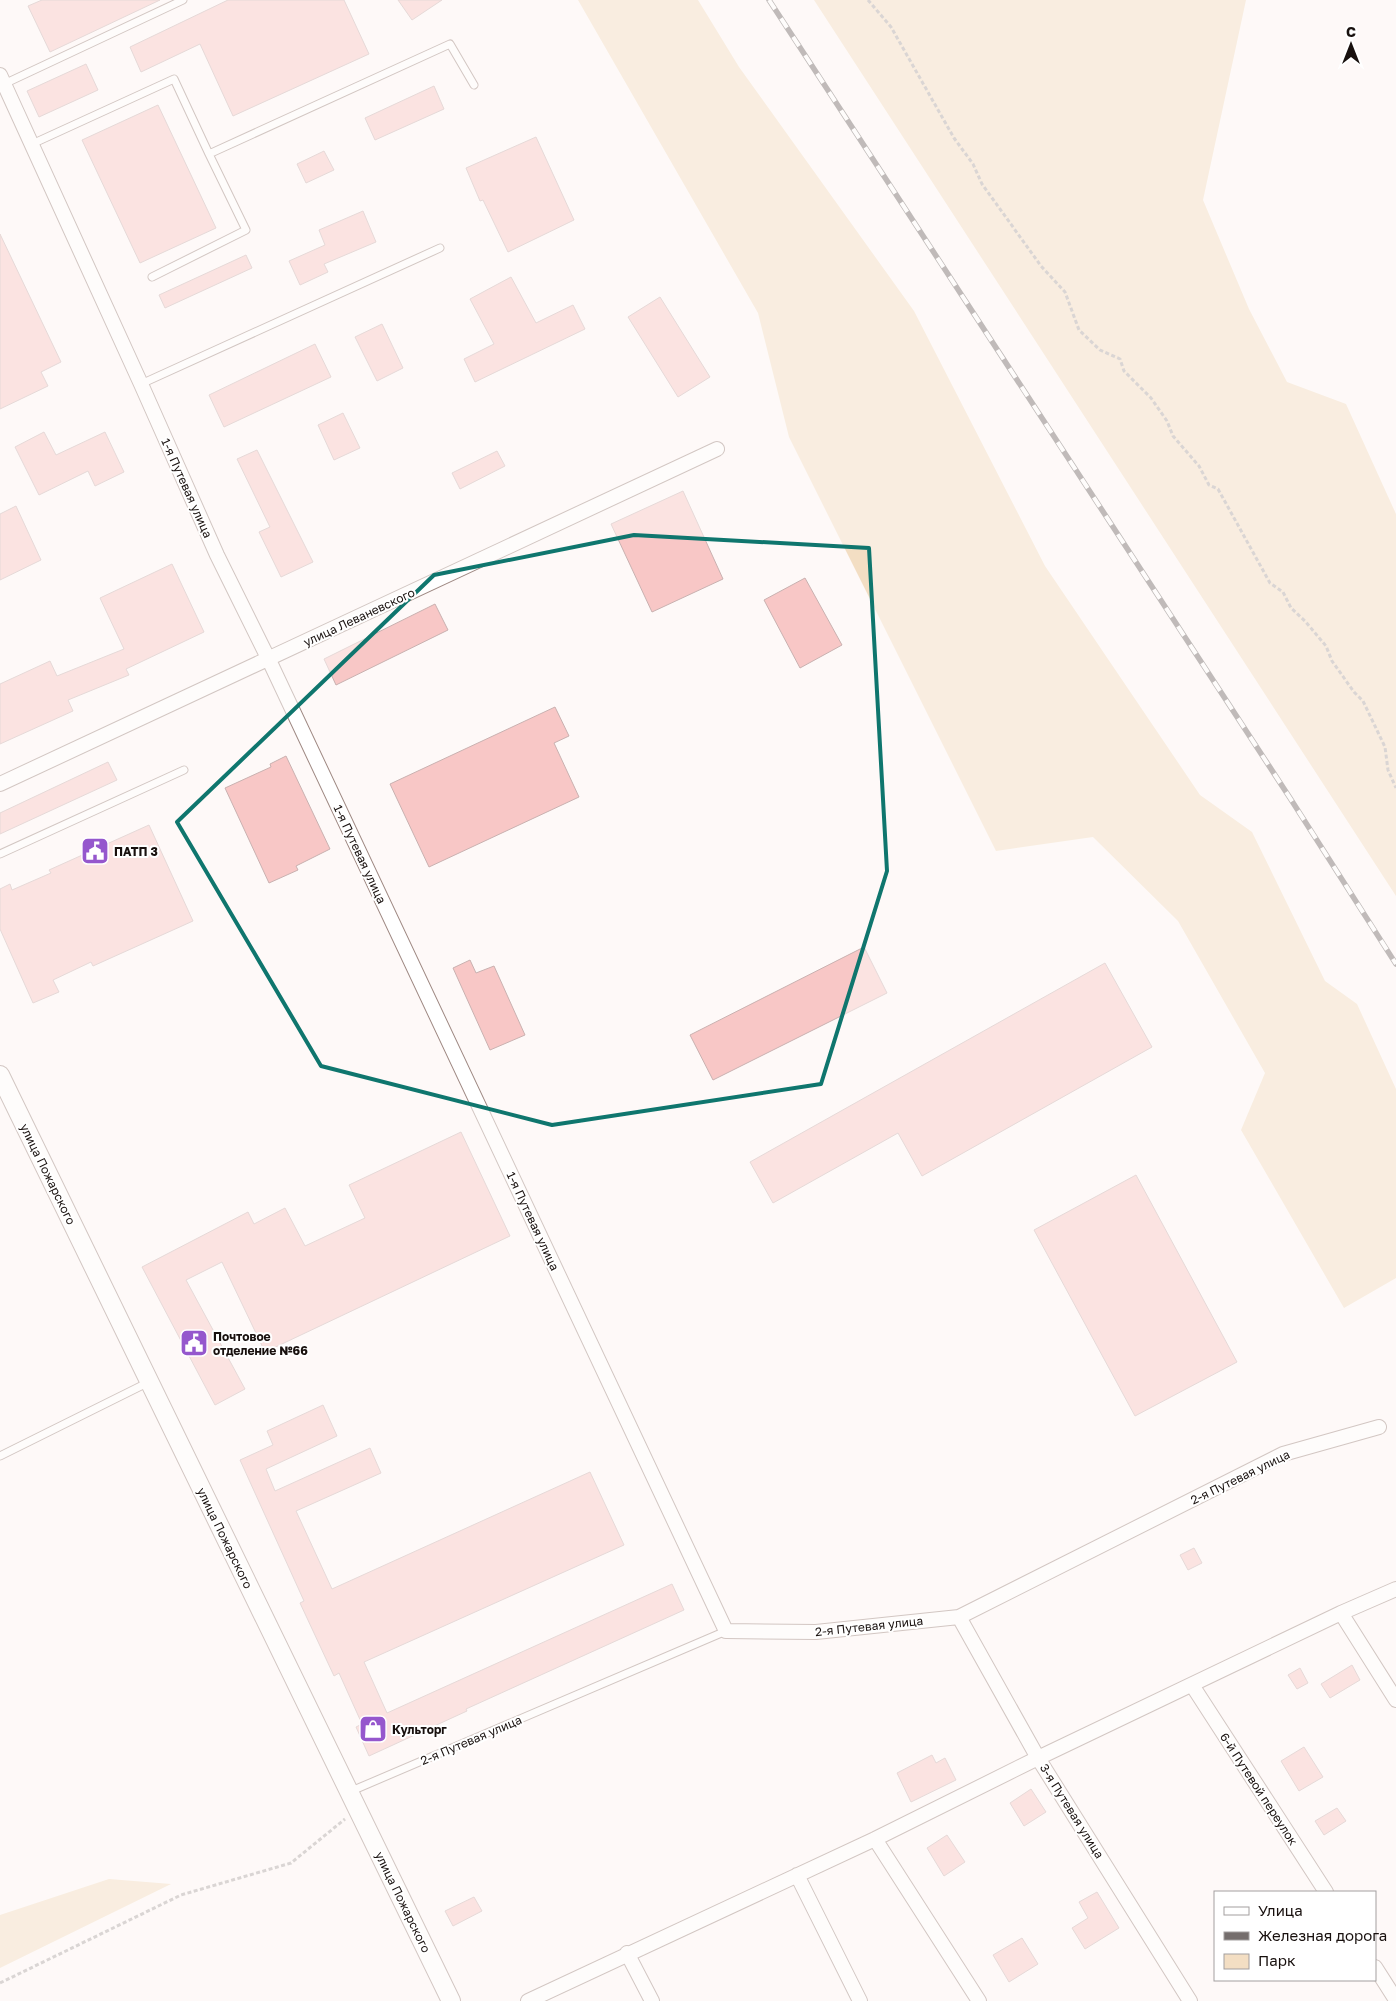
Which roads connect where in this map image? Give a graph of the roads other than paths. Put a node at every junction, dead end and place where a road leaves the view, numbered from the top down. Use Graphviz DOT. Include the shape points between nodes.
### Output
graph roads {
  1 [pos="184,0"];
  2 [pos="2,79"];
  3 [pos="474,85"];
  4 [pos="32,144"];
  5 [pos="209,154"];
  6 [pos="440,248"];
  7 [pos="152,277"];
  8 [pos="141,384"];
  9 [pos="717,449"];
  10 [pos="269,660"];
  11 [pos="184,770"];
  12 [pos="0,784"];
  13 [pos="0,854"];
  14 [pos="0,1075"];
  15 [pos="149,1382"];
  16 [pos="1379,1427"];
  17 [pos="0,1456"];
  18 [pos="1396,1590"];
  19 [pos="1341,1614"];
  20 [pos="959,1617"];
  21 [pos="726,1631"];
  22 [pos="1192,1685"];
  23 [pos="1396,1700"];
  24 [pos="1038,1758"];
  25 [pos="349,1792"];
  26 [pos="875,1839"];
  27 [pos="797,1875"];
  28 [pos="1325,1891"];
  29 [pos="628,1953"];
  30 [pos="1376,1970"];
  31 [pos="1396,2000"];
  32 [pos="451,2001"];
  33 [pos="528,2001"];
  34 [pos="652,2001"];
  35 [pos="860,2001"];
  36 [pos="979,2001"];
  37 [pos="1190,2001"];
  1 -- 2 [label="lane"];
  2 -- 4 [label="street, 1-я Путевая улица"];
  3 -- 5 [label="lane" via="450,44"];
  4 -- 5 [label="lane" via="174,78"];
  4 -- 8 [label="street, 1-я Путевая улица"];
  5 -- 7 [label="lane" via="246,230"];
  6 -- 8 [label="lane"];
  8 -- 10 [label="street, 1-я Путевая улица" via="217,555"];
  9 -- 10 [label="street, улица Леваневского"];
  10 -- 12 [label="street, улица Леваневского"];
  10 -- 21 [label="street, 1-я Путевая улица"];
  11 -- 13 [label="lane"];
  14 -- 15 [label="street, улица Пожарского"];
  15 -- 17 [label="lane"];
  15 -- 25 [label="street, улица Пожарского"];
  16 -- 20 [label="street, 2-я Путевая улица" via="1283,1454"];
  18 -- 19 [label="street"];
  19 -- 22 [label="street"];
  19 -- 23 [label="street"];
  20 -- 21 [label="street, 2-я Путевая улица" via="816,1632"];
  20 -- 24 [label="street, 3-я Путевая улица"];
  21 -- 25 [label="lane, 2-я Путевая улица"];
  22 -- 24 [label="street"];
  22 -- 28 [label="street, 6-й Путевой переулок"];
  24 -- 26 [label="street"];
  24 -- 37 [label="street, 3-я Путевая улица"];
  25 -- 32 [label="street, улица Пожарского"];
  26 -- 27 [label="street"];
  26 -- 36 [label="street"];
  27 -- 29 [label="street"];
  27 -- 35 [label="street"];
  29 -- 33 [label="street"];
  29 -- 34 [label="street"];
  30 -- 31 [label="street"];
}
